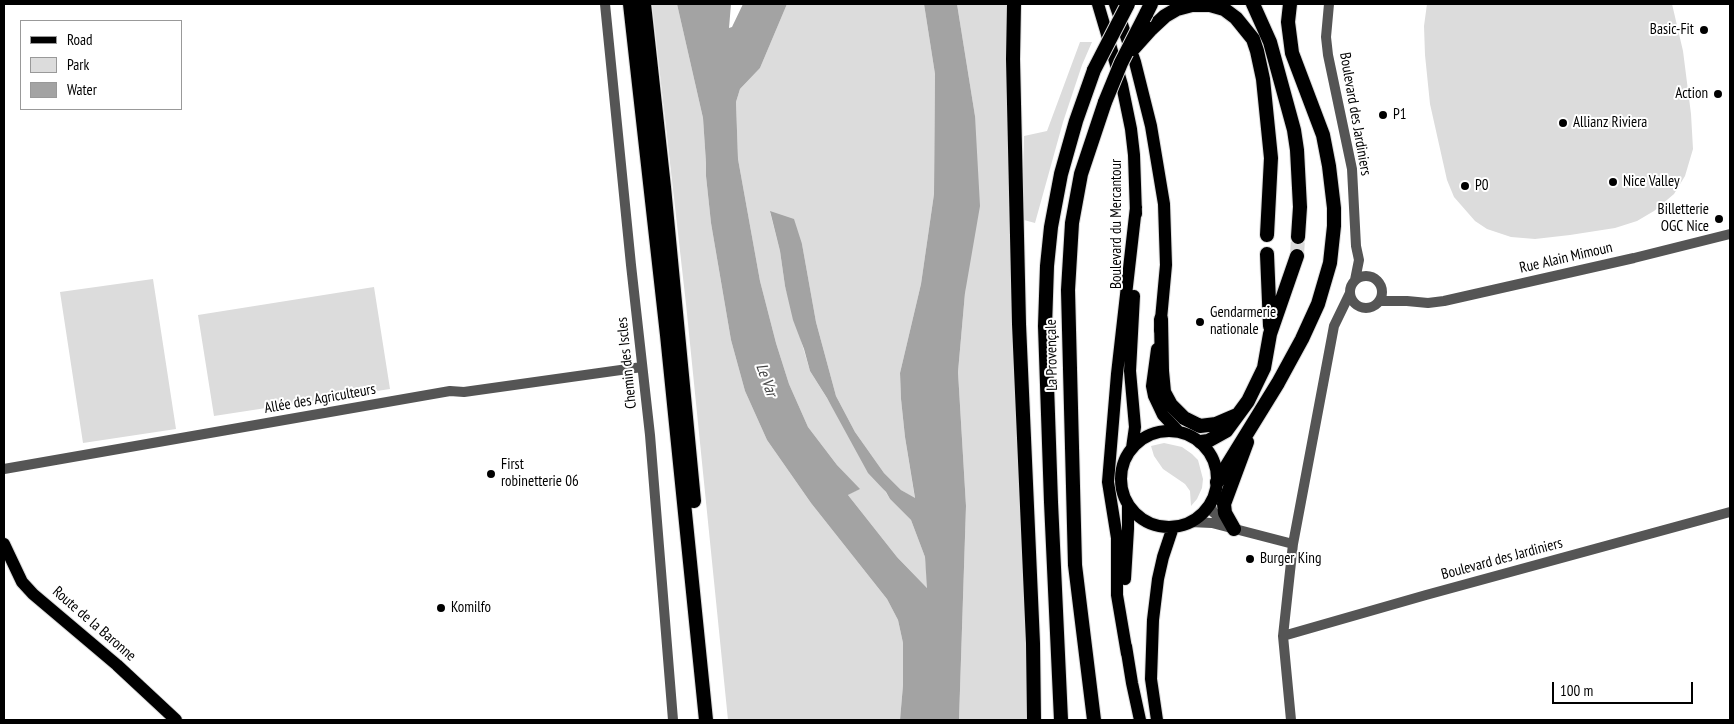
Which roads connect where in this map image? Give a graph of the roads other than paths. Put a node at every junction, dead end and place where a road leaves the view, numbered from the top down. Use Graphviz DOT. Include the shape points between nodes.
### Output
graph roads {
  1 [pos="605,4"];
  2 [pos="630,4"];
  3 [pos="644,4"];
  4 [pos="1014,4"];
  5 [pos="1098,4"];
  6 [pos="1115,4"];
  7 [pos="1128,4"];
  8 [pos="1253,4"];
  9 [pos="1290,4"];
  10 [pos="1329,4"];
  11 [pos="1148,9"];
  12 [pos="1121,63"];
  13 [pos="1136,207"];
  14 [pos="1730,234"];
  15 [pos="1267,235"];
  16 [pos="1298,237"];
  17 [pos="1267,254"];
  18 [pos="1297,256"];
  19 [pos="1359,260"];
  20 [pos="1372,277"];
  21 [pos="1355,280"];
  22 [pos="1382,288"];
  23 [pos="1350,293"];
  24 [pos="1407,301"];
  25 [pos="1378,302"];
  26 [pos="1360,306"];
  27 [pos="1338,318"];
  28 [pos="1161,319"];
  29 [pos="1270,334"];
  30 [pos="642,367"];
  31 [pos="1240,414"];
  32 [pos="1251,427"];
  33 [pos="1178,431"];
  34 [pos="1201,442"];
  35 [pos="1132,448"];
  36 [pos="4,469"];
  37 [pos="1217,482"];
  38 [pos="1128,504"];
  39 [pos="1210,504"];
  40 [pos="1730,512"];
  41 [pos="1190,522"];
  42 [pos="1173,527"];
  43 [pos="1234,528"];
  44 [pos="4,544"];
  45 [pos="1293,544"];
  46 [pos="1283,636"];
  47 [pos="1127,654"];
  48 [pos="176,720"];
  49 [pos="673,720"];
  50 [pos="706,720"];
  51 [pos="715,720"];
  52 [pos="1034,720"];
  53 [pos="1061,720"];
  54 [pos="1094,720"];
  55 [pos="1140,720"];
  56 [pos="1157,720"];
  57 [pos="1291,720"];
  1 -- 30 [label="street, Chemin des Iscles"];
  2 -- 50 [label="highway"];
  3 -- 51 [label="highway"];
  4 -- 52 [label="highway" via="1019,305"];
  5 -- 13 [label="main road, Boulevard du Mercantour" via="1122,85 1131,129"];
  6 -- 28 [label="main road" via="1147,109 1162,195 1166,266"];
  7 -- 53 [label="highway, La Provençale, bridge" via="1094,70 1076,121 1061,174 1047,266 1046,365"];
  8 -- 16 [label="highway" via="1270,42 1294,130 1300,207"];
  9 -- 32 [label="highway" via="1288,22 1292,53 1326,149 1334,208 1333,234 1330,263 1318,304 1302,339"];
  10 -- 19 [label="street, Boulevard des Jardiniers" via="1328,55 1352,169"];
  11 -- 12 [label="highway, La Provençale, bridge"];
  12 -- 15 [label="highway, bridge" via="1151,29 1177,9 1210,4 1236,18 1253,39 1263,79 1271,180"];
  12 -- 54 [label="highway, La Provençale, bridge" via="1081,174 1072,222 1068,290 1075,565"];
  13 -- 35 [label="main road, Boulevard du Mercantour" via="1130,371 1135,427"];
  13 -- 47 [label="main road" via="1108,482 1117,538 1117,595"];
  14 -- 24 [label="street, Rue Alain Mimoun" via="1453,299 1428,303"];
  17 -- 29 [label="highway"];
  18 -- 29 [label="highway"];
  19 -- 20 [label="street, Boulevard des Jardiniers"];
  19 -- 21 [label="street, Boulevard des Jardiniers"];
  20 -- 21 [label="street" via="1363,276"];
  20 -- 22 [label="street"];
  21 -- 23 [label="street"];
  22 -- 24 [label="street, Rue Alain Mimoun"];
  22 -- 25 [label="street"];
  23 -- 26 [label="street"];
  23 -- 27 [label="street"];
  24 -- 25 [label="street, Rue Alain Mimoun"];
  25 -- 26 [label="street" via="1370,307"];
  26 -- 27 [label="street"];
  27 -- 45 [label="street"];
  28 -- 31 [label="highway" via="1164,392 1178,413 1192,423 1208,426"];
  28 -- 33 [label="main road" via="1152,386 1163,415"];
  29 -- 31 [label="highway" via="1264,368"];
  30 -- 36 [label="street, Allée des Agriculteurs" via="464,392 450,391"];
  30 -- 49 [label="street, Chemin des Iscles"];
  31 -- 34 [label="highway" via="1226,431"];
  32 -- 37 [label="highway"];
  32 -- 43 [label="highway" via="1224,504 1225,513"];
  33 -- 34 [label="main road"];
  33 -- 35 [label="main road" via="1162,431 1148,436"];
  34 -- 37 [label="main road" via="1216,467"];
  35 -- 38 [label="main road" via="1124,461 1121,475 1122,490"];
  37 -- 39 [label="main road"];
  38 -- 42 [label="main road" via="1147,522"];
  38 -- 47 [label="main road" via="1124,590"];
  39 -- 41 [label="main road"];
  39 -- 43 [label="street" via="1218,517"];
  40 -- 46 [label="street, Boulevard des Jardiniers"];
  41 -- 42 [label="main road"];
  41 -- 43 [label="street"];
  42 -- 56 [label="main road" via="1162,557 1153,620 1151,679"];
  43 -- 45 [label="street"];
  44 -- 48 [label="main road, Route de la Baronne" via="22,582"];
  45 -- 46 [label="street"];
  46 -- 57 [label="street"];
  47 -- 55 [label="main road"];
}
